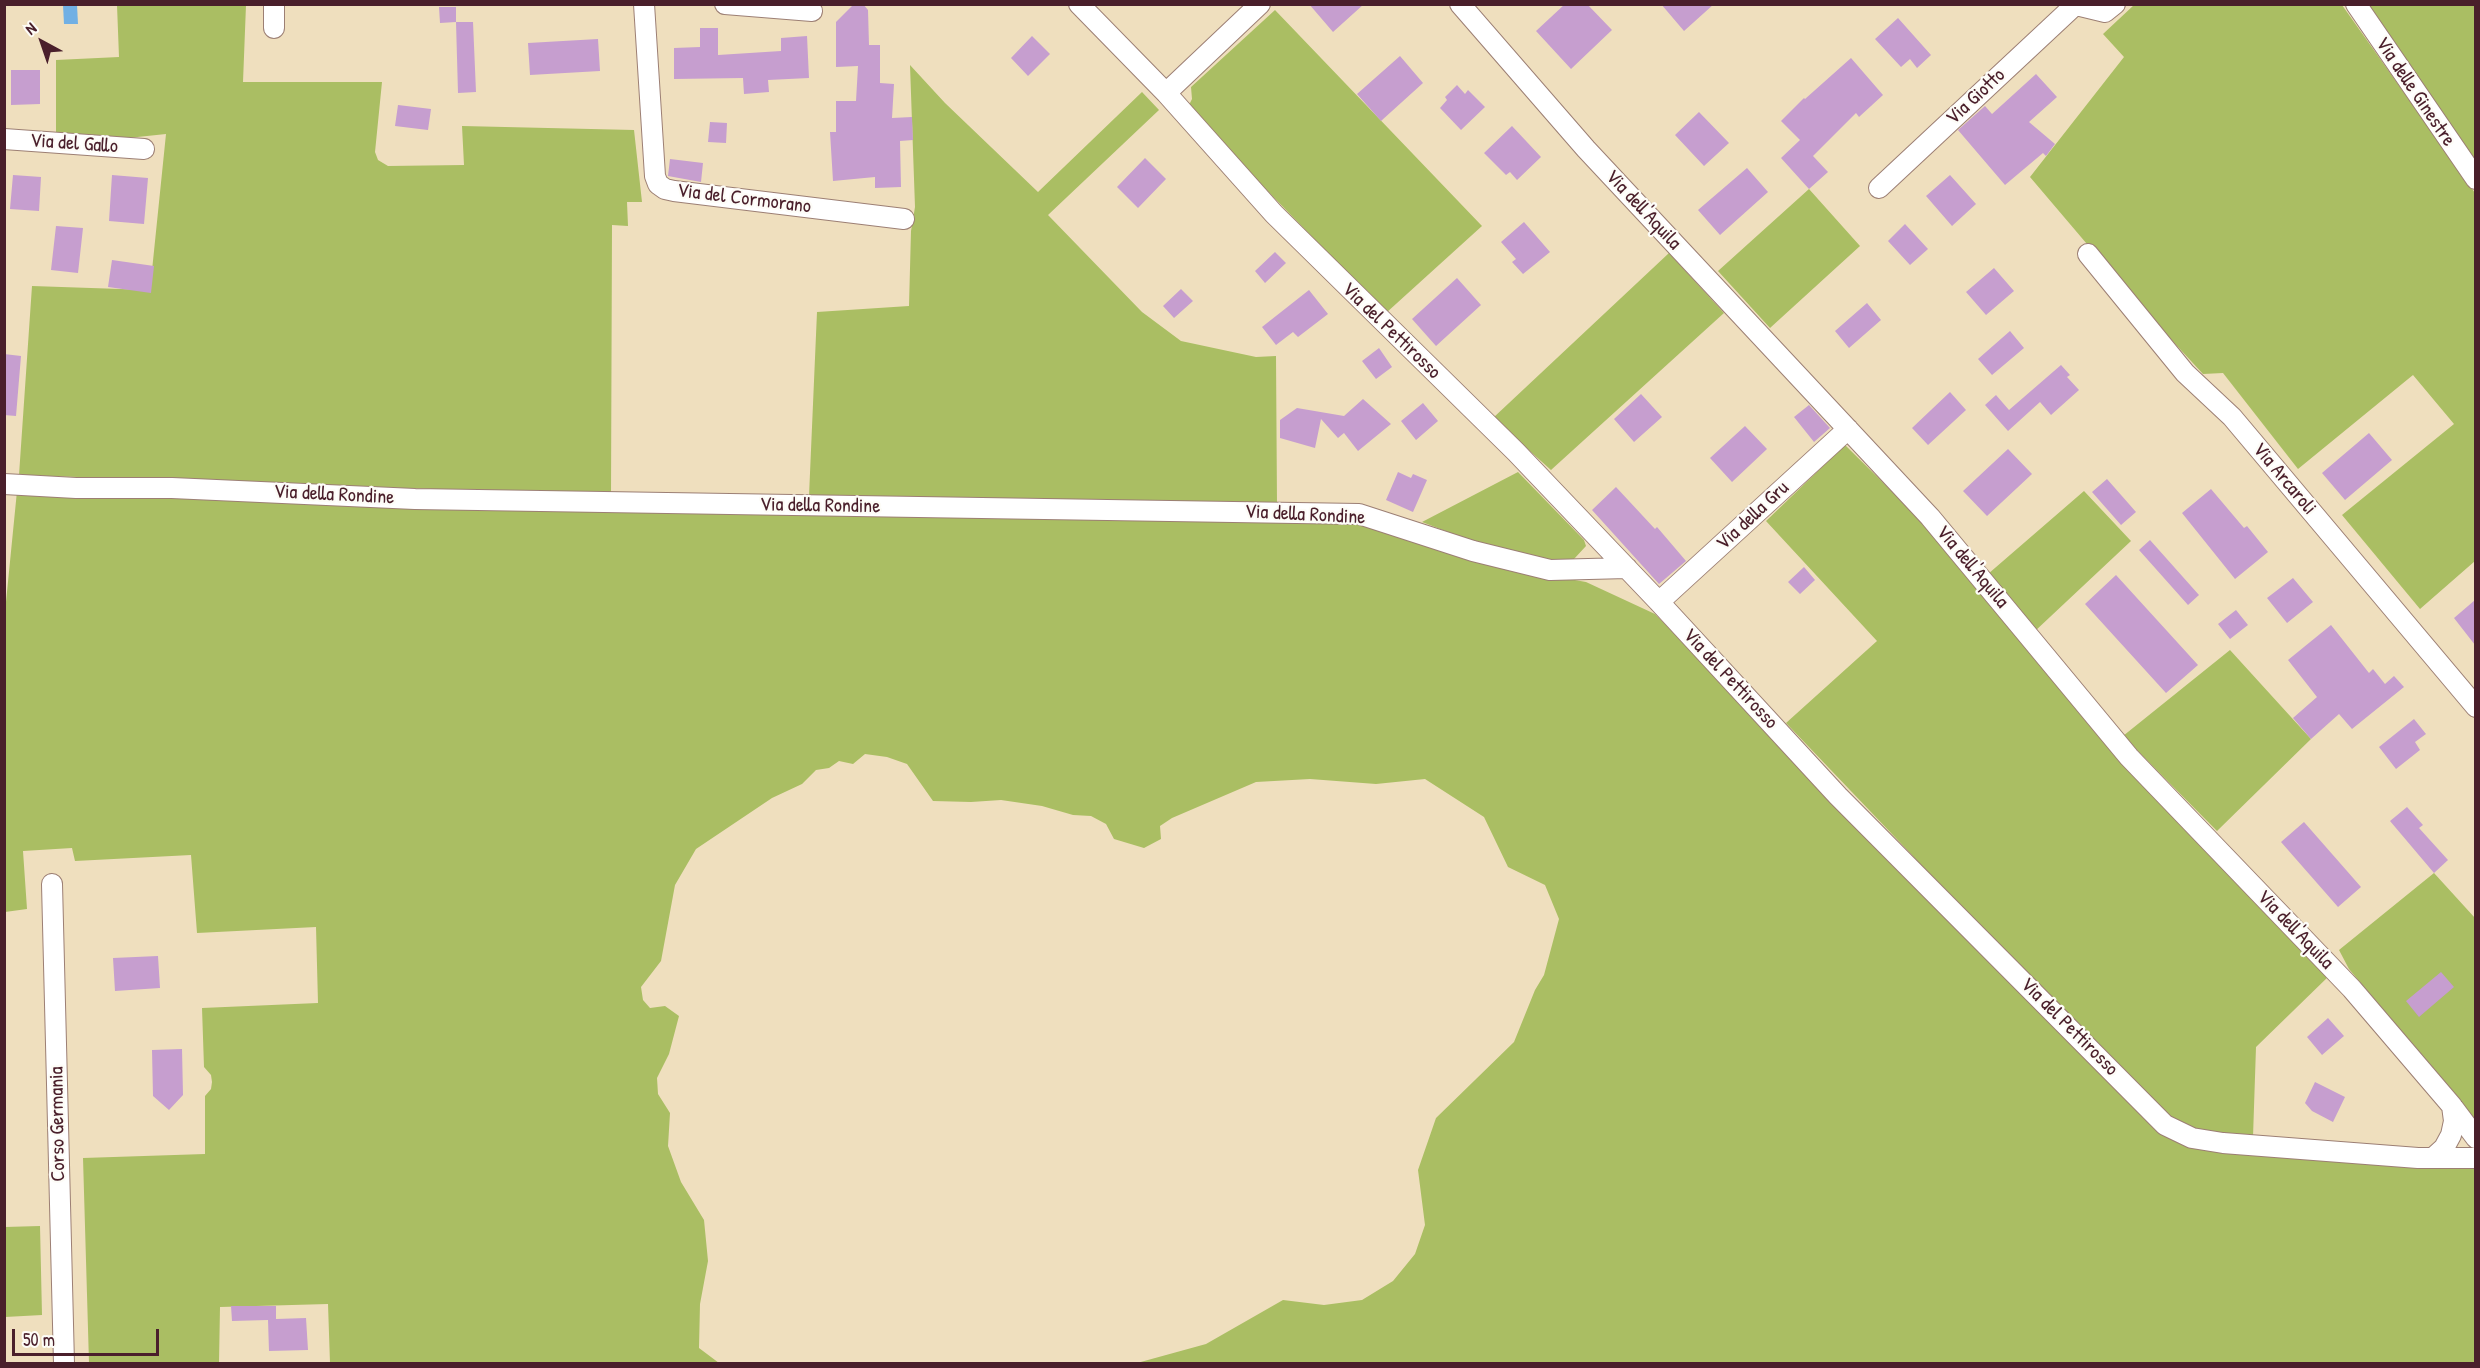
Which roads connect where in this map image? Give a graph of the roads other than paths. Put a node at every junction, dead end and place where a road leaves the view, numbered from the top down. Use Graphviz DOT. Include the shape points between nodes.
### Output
graph roads {
  1 [pos="274,4"];
  2 [pos="644,4"];
  3 [pos="725,4"];
  4 [pos="1079,4"];
  5 [pos="1260,4"];
  6 [pos="1460,4"];
  7 [pos="2115,4"];
  8 [pos="2356,4"];
  9 [pos="2073,5"];
  10 [pos="812,11"];
  11 [pos="274,28"];
  12 [pos="1166,93"];
  13 [pos="4,138"];
  14 [pos="144,149"];
  15 [pos="2475,179"];
  16 [pos="1879,188"];
  17 [pos="904,219"];
  18 [pos="2088,254"];
  19 [pos="1848,429"];
  20 [pos="4,483"];
  21 [pos="1627,568"];
  22 [pos="1659,602"];
  23 [pos="2475,707"];
  24 [pos="52,884"];
  25 [pos="2452,1106"];
  26 [pos="2475,1138"];
  27 [pos="2433,1158"];
  28 [pos="2475,1158"];
  29 [pos="64,1364"];
  1 -- 11 [label="street"];
  2 -- 17 [label="street, Via del Cormorano" via="658,184 674,192"];
  3 -- 10 [label="street"];
  4 -- 12 [label="street, Via del Pettirosso"];
  5 -- 12 [label="street"];
  6 -- 19 [label="street, Via dell'Aquila" via="1586,149"];
  7 -- 9 [label="street" via="2105,12"];
  8 -- 15 [label="street, Via delle Ginestre"];
  9 -- 16 [label="street, Via Giotto"];
  12 -- 21 [label="street, Via del Pettirosso" via="1274,214 1516,452"];
  13 -- 14 [label="street, Via del Gallo"];
  18 -- 23 [label="street, Via Arcaroli" via="2185,373 2232,417"];
  19 -- 22 [label="street, Via della Gru"];
  19 -- 25 [label="street, Via dell'Aquila" via="1930,517 2129,757 2352,989"];
  20 -- 21 [label="street, Via della Rondine" via="415,499 1359,514 1473,551 1550,570"];
  21 -- 22 [label="street, Via del Pettirosso"];
  22 -- 27 [label="street, Via del Pettirosso" via="1838,796 2165,1125 2192,1138 2223,1143"];
  24 -- 29 [label="street, Corso Germania"];
  25 -- 26 [label="street, Via dell'Aquila"];
  25 -- 27 [label="street" via="2451,1135"];
  27 -- 28 [label="street, Via del Pettirosso"];
}
